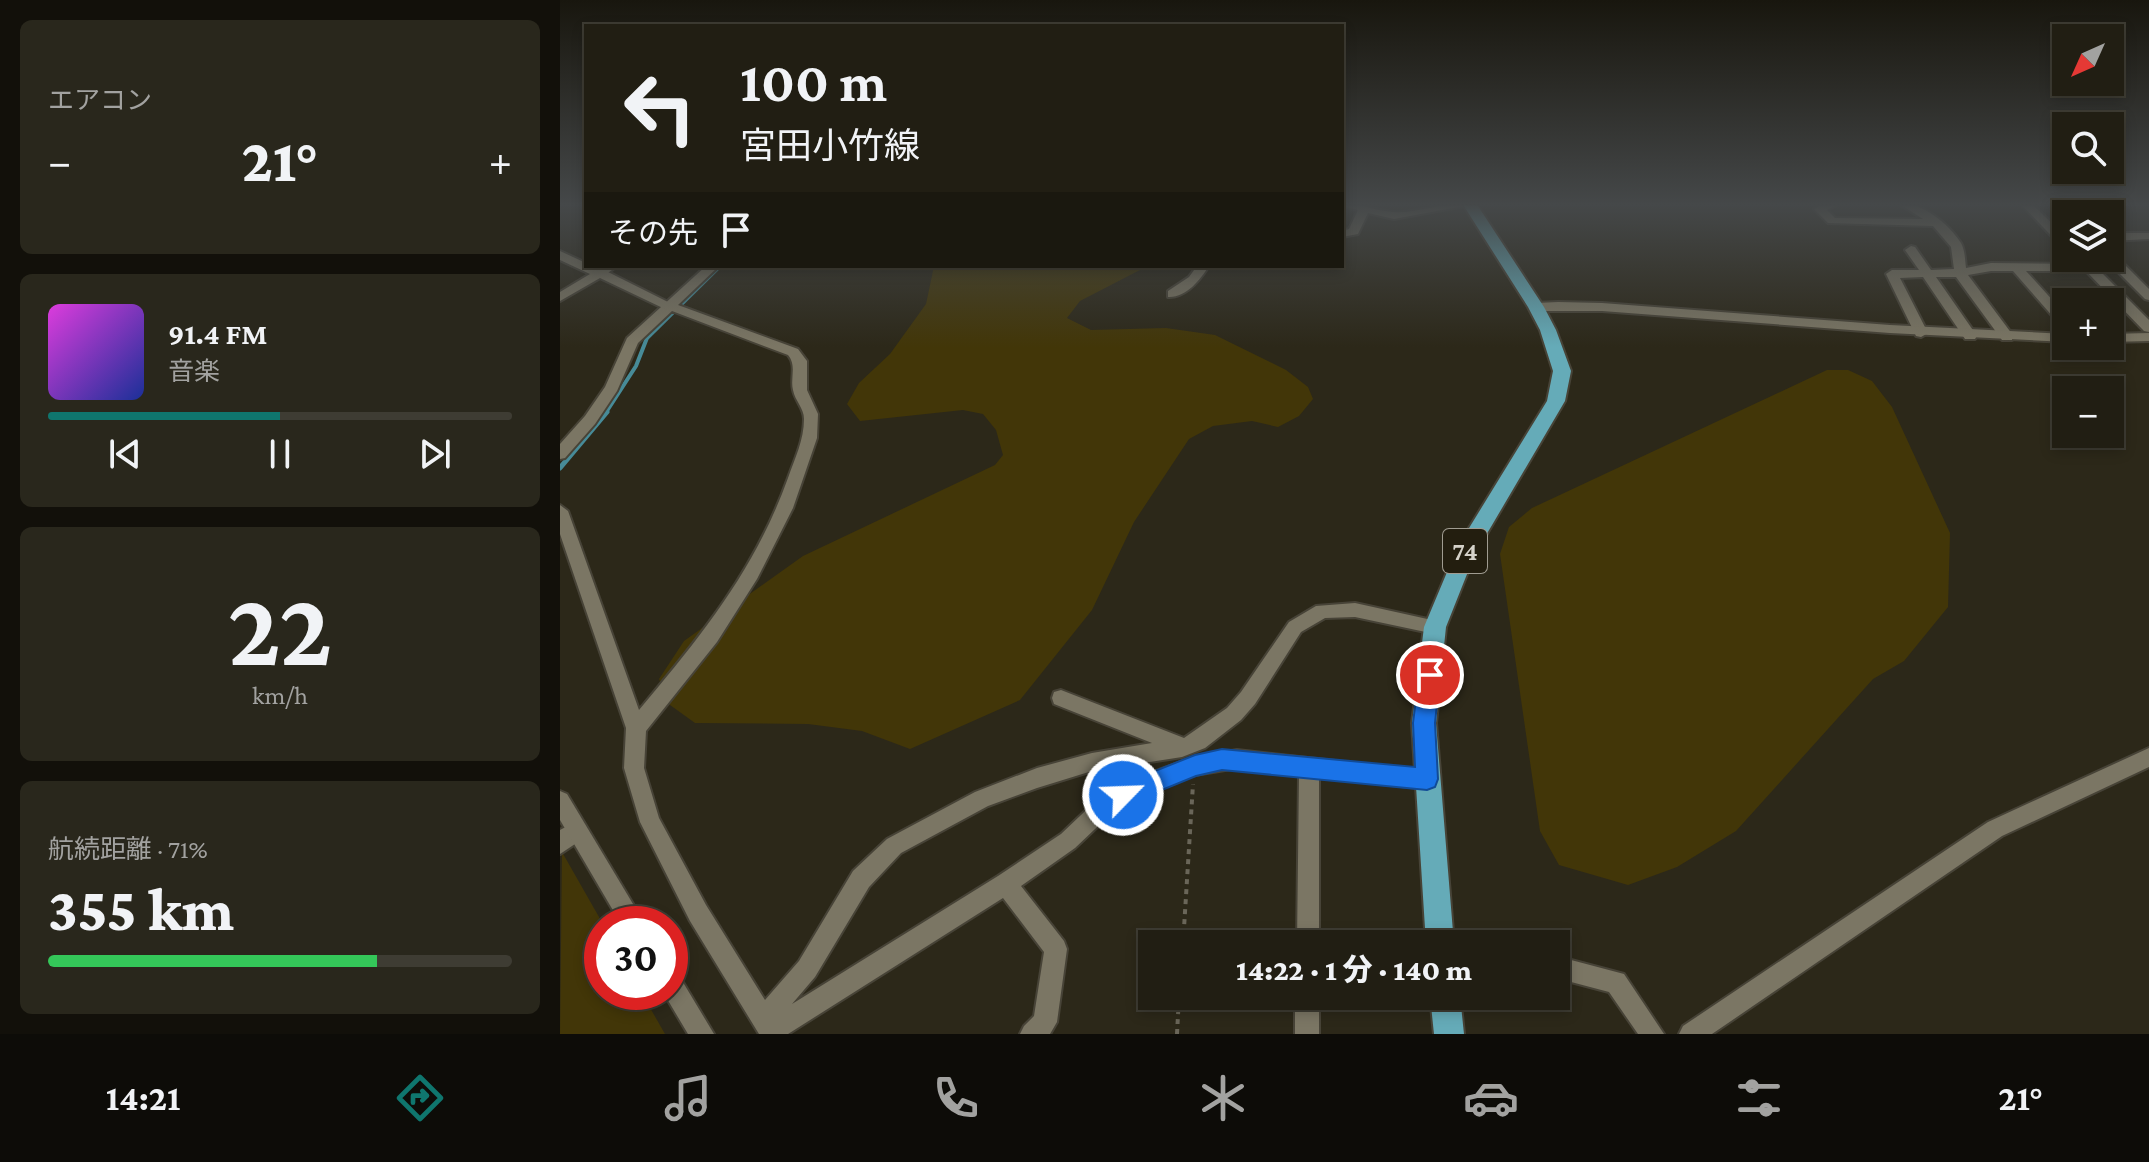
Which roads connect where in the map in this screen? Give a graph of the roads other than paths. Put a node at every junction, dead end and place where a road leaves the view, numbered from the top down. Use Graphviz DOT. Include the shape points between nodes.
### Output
graph roads {
  1 [pos="1498,251"];
  2 [pos="1912,251"];
  3 [pos="1958,251"];
  4 [pos="560,255"];
  5 [pos="584,262"];
  6 [pos="711,268"];
  7 [pos="1202,268"];
  8 [pos="2017,268"];
  9 [pos="2052,268"];
  10 [pos="606,269"];
  11 [pos="2094,272"];
  12 [pos="2124,272"];
  13 [pos="1926,273"];
  14 [pos="1960,273"];
  15 [pos="1172,294"];
  16 [pos="2149,296"];
  17 [pos="560,297"];
  18 [pos="672,307"];
  19 [pos="1536,307"];
  20 [pos="2052,307"];
  21 [pos="2149,328"];
  22 [pos="1921,333"];
  23 [pos="1970,336"];
  24 [pos="2007,337"];
  25 [pos="2149,337"];
  26 [pos="2052,338"];
  27 [pos="2124,338"];
  28 [pos="560,454"];
  29 [pos="560,511"];
  30 [pos="1435,627"];
  31 [pos="1061,698"];
  32 [pos="636,728"];
  33 [pos="2149,757"];
  34 [pos="1197,758"];
  35 [pos="1309,766"];
  36 [pos="1427,779"];
  37 [pos="560,801"];
  38 [pos="569,837"];
  39 [pos="1006,884"];
  40 [pos="621,906"];
  41 [pos="1308,930"];
  42 [pos="1439,930"];
  43 [pos="1570,970"];
  44 [pos="687,1010"];
  45 [pos="1307,1010"];
  46 [pos="1446,1010"];
  47 [pos="769,1029"];
  48 [pos="702,1034"];
  49 [pos="1032,1034"];
  50 [pos="1307,1034"];
  51 [pos="1449,1034"];
  52 [pos="1652,1034"];
  53 [pos="1691,1034"];
  1 -- 19 [label="main road, 74"];
  2 -- 13 [label="street"];
  3 -- 14 [label="street"];
  4 -- 5 [label="street"];
  6 -- 18 [label="street"];
  7 -- 15 [label="street"];
  8 -- 9 [label="street"];
  8 -- 14 [label="street"];
  8 -- 20 [label="street"];
  10 -- 17 [label="street"];
  10 -- 18 [label="street"];
  11 -- 21 [label="street"];
  12 -- 16 [label="street"];
  13 -- 14 [label="street"];
  13 -- 22 [label="street" via="1892,274"];
  13 -- 23 [label="street"];
  14 -- 24 [label="street"];
  18 -- 28 [label="street" via="632,341 606,397"];
  18 -- 32 [label="street" via="793,352 800,361 800,390 811,414 810,438 785,508 751,574 711,637"];
  19 -- 22 [label="street"];
  19 -- 30 [label="main road, 74" via="1557,353 1561,385 1556,401 1465,552"];
  22 -- 23 [label="street"];
  23 -- 24 [label="street"];
  24 -- 26 [label="street"];
  25 -- 27 [label="street"];
  29 -- 32 [label="street"];
  30 -- 34 [label="street" via="1335,608 1307,618 1295,627 1234,714 1198,742"];
  30 -- 36 [label="main road, 74" via="1424,723"];
  31 -- 34 [label="street"];
  32 -- 47 [label="street" via="634,768 650,822"];
  33 -- 53 [label="street" via="1995,829"];
  34 -- 35 [label="street"];
  34 -- 39 [label="street" via="1108,803 1068,841"];
  34 -- 47 [label="street" via="1092,762 982,799 894,846 861,879"];
  35 -- 36 [label="street"];
  35 -- 41 [label="street"];
  36 -- 42 [label="main road, 74"];
  37 -- 38 [label="street"];
  38 -- 40 [label="street"];
  39 -- 47 [label="street"];
  39 -- 49 [label="street" via="1056,949 1045,1022"];
  43 -- 52 [label="street" via="1616,982"];
  44 -- 48 [label="street"];
  45 -- 50 [label="street"];
  46 -- 51 [label="main road"];
}
